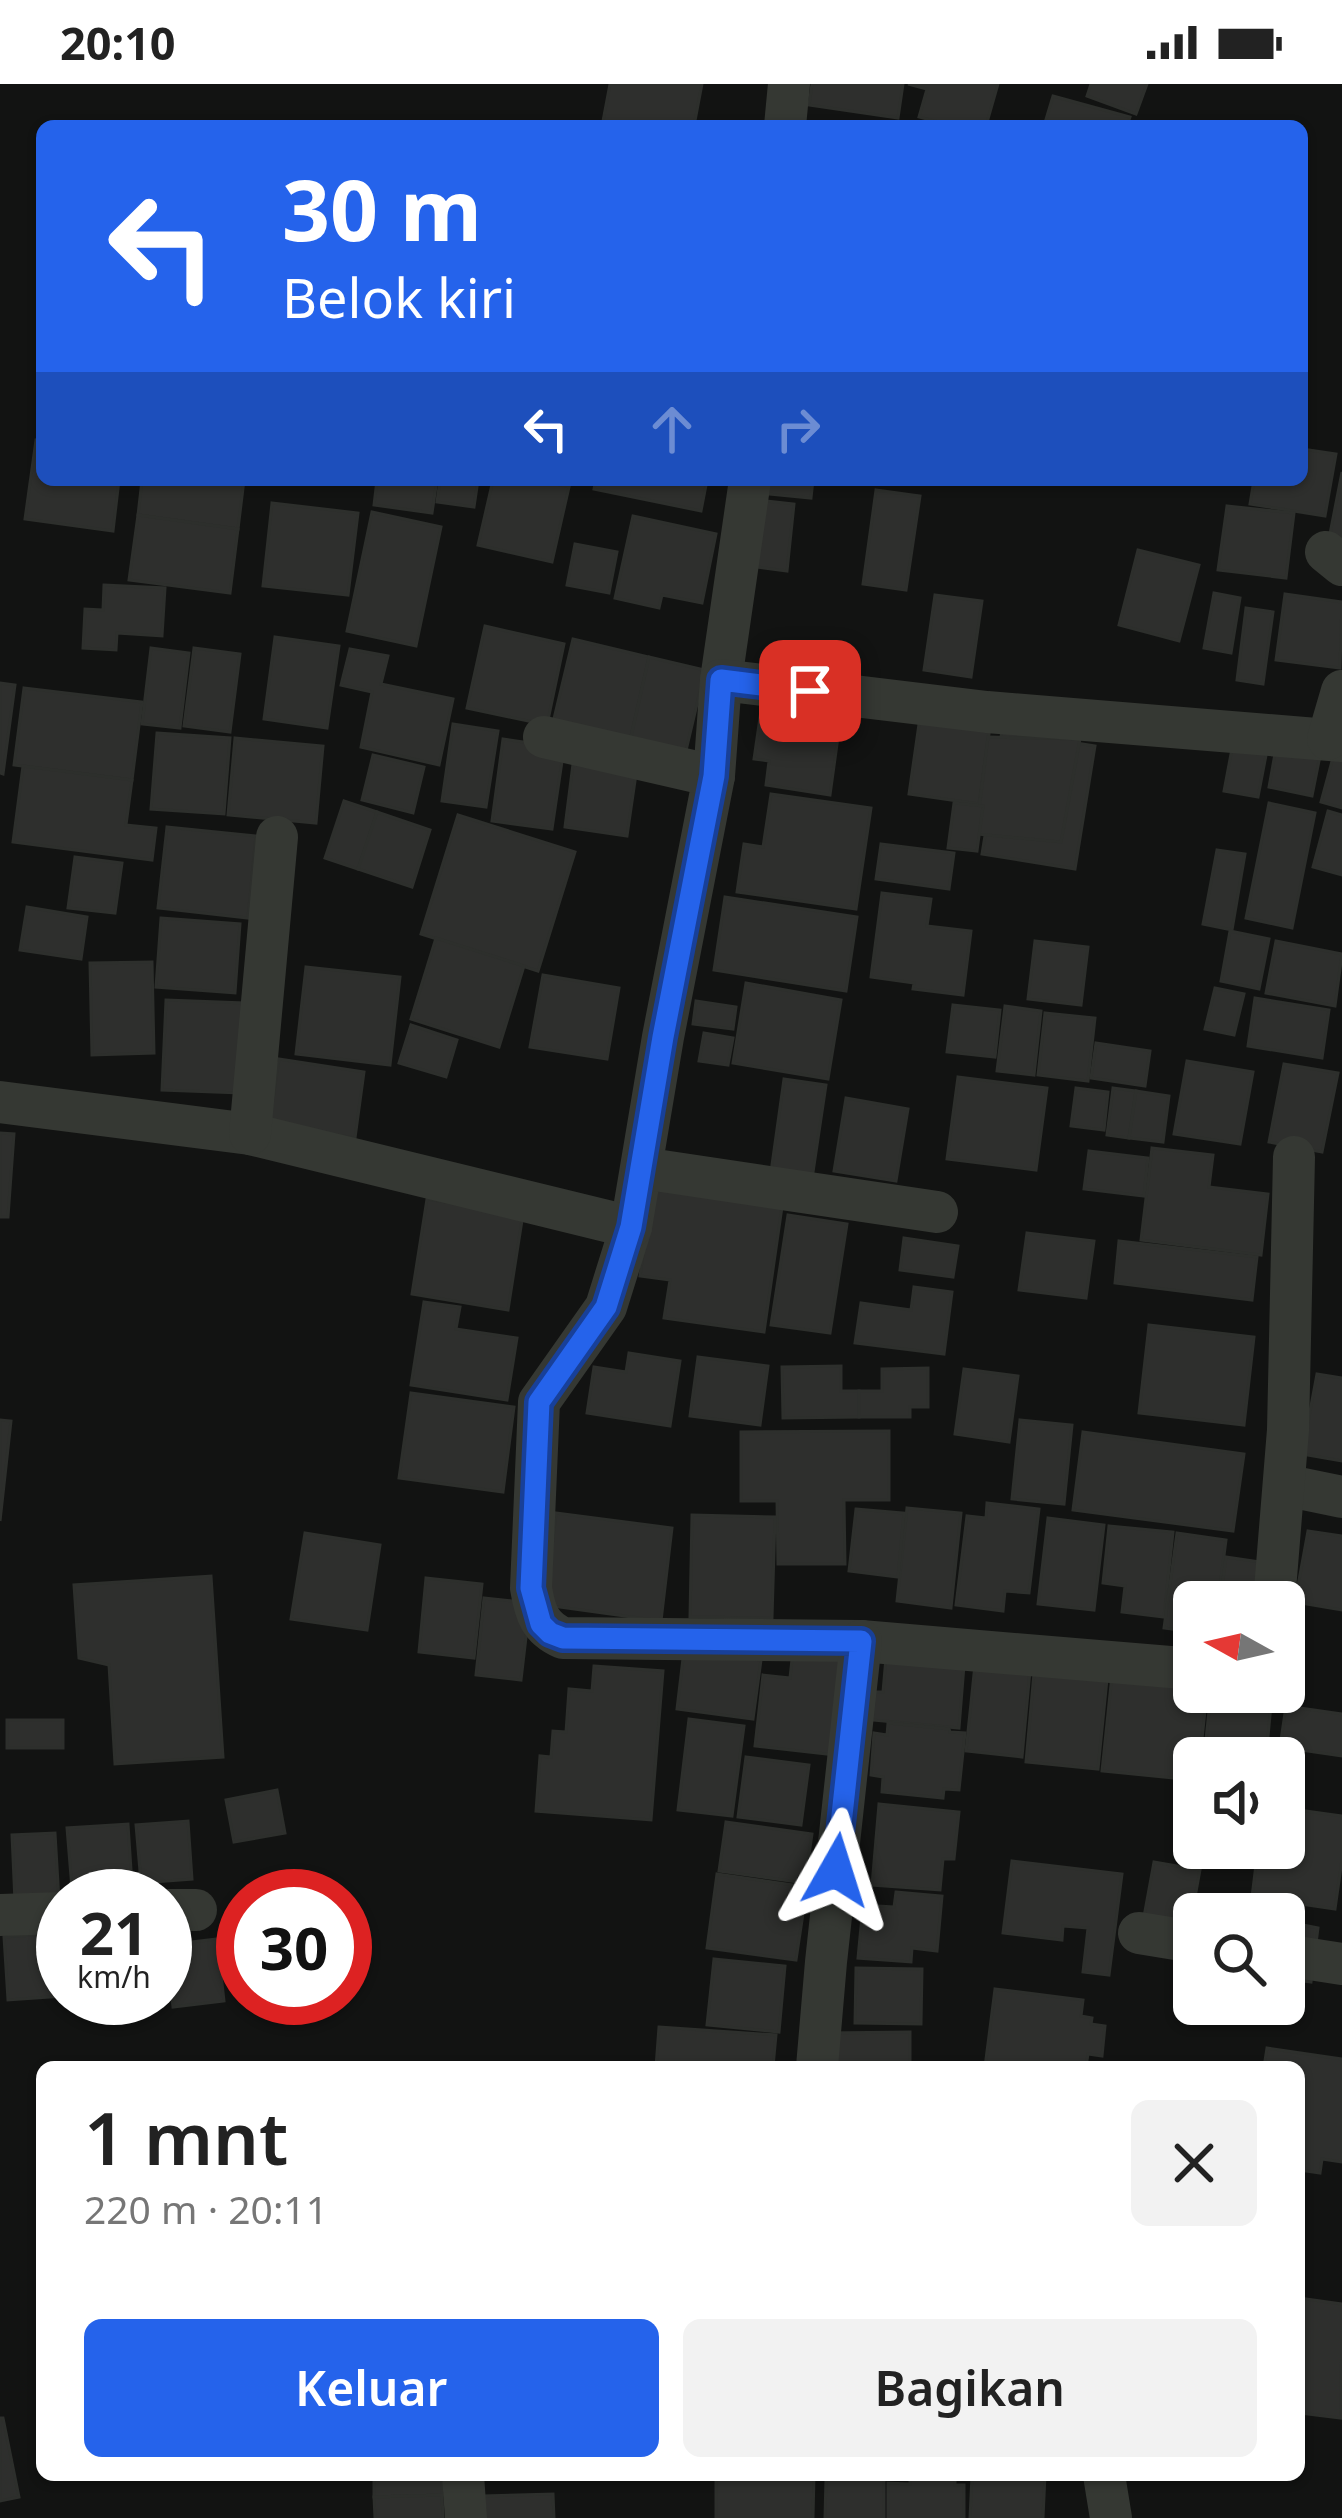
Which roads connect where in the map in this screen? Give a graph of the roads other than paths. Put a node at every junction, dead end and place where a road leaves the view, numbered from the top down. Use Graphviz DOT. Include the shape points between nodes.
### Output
graph roads {
  1 [pos="789,84"];
  2 [pos="786,120"];
  3 [pos="749,486"];
  4 [pos="721,680"];
  5 [pos="1342,691"];
  6 [pos="544,737"];
  7 [pos="1337,740"];
  8 [pos="714,776"];
  9 [pos="277,837"];
  10 [pos="0,1102"];
  11 [pos="250,1134"];
  12 [pos="1294,1157"];
  13 [pos="642,1168"];
  14 [pos="937,1212"];
  15 [pos="631,1227"];
  16 [pos="1284,1485"];
  17 [pos="1342,1497"];
  18 [pos="1276,1581"];
  19 [pos="861,1641"];
  20 [pos="1173,1668"];
  21 [pos="36,1914"];
  22 [pos="0,1915"];
  23 [pos="1138,1933"];
  24 [pos="1173,1939"];
  25 [pos="1305,1958"];
  26 [pos="1342,1964"];
  27 [pos="818,2061"];
  28 [pos="463,2481"];
  29 [pos="1106,2481"];
  30 [pos="466,2518"];
  31 [pos="1111,2518"];
  1 -- 2 [label="street"];
  3 -- 4 [label="street"];
  4 -- 7 [label="street" via="987,712"];
  4 -- 8 [label="street"];
  5 -- 7 [label="street"];
  6 -- 8 [label="street"];
  8 -- 13 [label="street"];
  9 -- 11 [label="street"];
  10 -- 11 [label="street"];
  11 -- 15 [label="street"];
  12 -- 16 [label="street"];
  13 -- 14 [label="street"];
  13 -- 15 [label="street"];
  15 -- 19 [label="street" via="606,1307 539,1402 531,1588 541,1624 574,1639"];
  16 -- 17 [label="street"];
  16 -- 18 [label="street"];
  19 -- 20 [label="street"];
  19 -- 27 [label="street"];
  21 -- 22 [label="street"];
  23 -- 24 [label="street"];
  25 -- 26 [label="street"];
  28 -- 30 [label="street"];
  29 -- 31 [label="street"];
}
